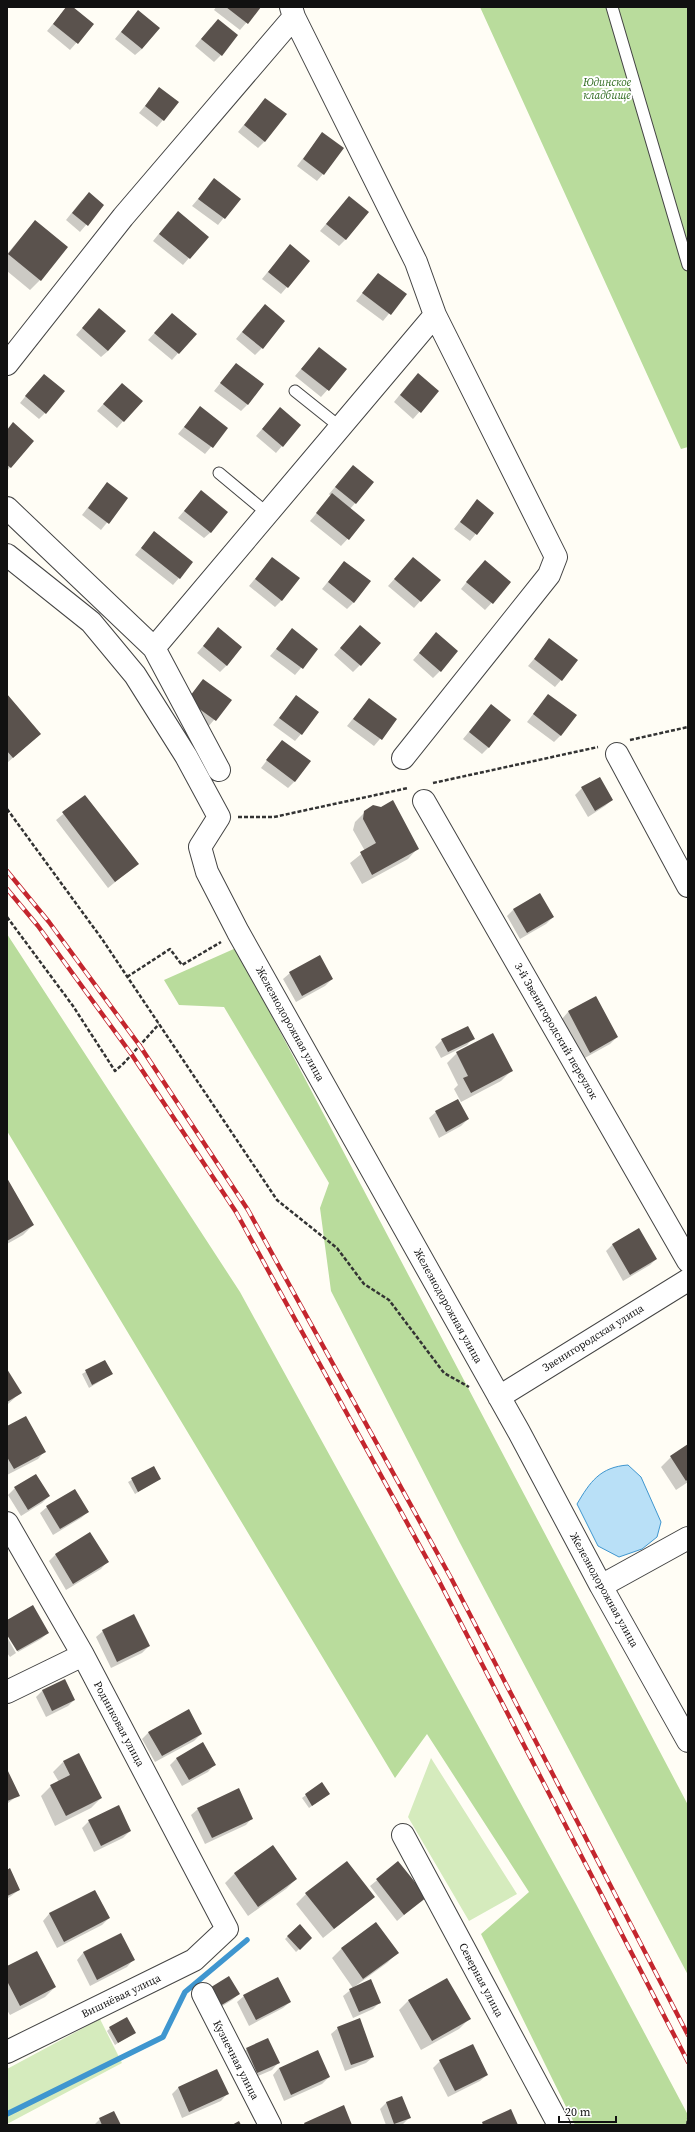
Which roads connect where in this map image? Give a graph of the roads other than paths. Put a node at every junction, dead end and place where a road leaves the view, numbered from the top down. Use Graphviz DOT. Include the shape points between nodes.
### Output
graph roads {
  1 [pos="612,7"];
  2 [pos="292,12"];
  3 [pos="688,265"];
  4 [pos="435,315"];
  5 [pos="7,364"];
  6 [pos="295,391"];
  7 [pos="340,428"];
  8 [pos="219,473"];
  9 [pos="7,508"];
  10 [pos="267,514"];
  11 [pos="7,555"];
  12 [pos="154,648"];
  13 [pos="615,747"];
  14 [pos="403,758"];
  15 [pos="219,770"];
  16 [pos="420,791"];
  17 [pos="688,886"];
  18 [pos="688,1261"];
  19 [pos="688,1280"];
  20 [pos="499,1397"];
  21 [pos="7,1523"];
  22 [pos="688,1538"];
  23 [pos="601,1586"];
  24 [pos="82,1655"];
  25 [pos="7,1692"];
  26 [pos="688,1741"];
  27 [pos="403,1835"];
  28 [pos="227,1929"];
  29 [pos="203,1994"];
  30 [pos="7,2052"];
  31 [pos="270,2125"];
  32 [pos="559,2125"];
  1 -- 3 [label="lane"];
  2 -- 4 [label="street" via="416,262"];
  2 -- 5 [label="street" via="123,217"];
  4 -- 7 [label="street"];
  4 -- 14 [label="street" via="556,557 549,575"];
  6 -- 7 [label="lane"];
  7 -- 10 [label="street"];
  8 -- 10 [label="lane"];
  9 -- 12 [label="street"];
  10 -- 12 [label="street"];
  11 -- 20 [label="street, Железнодорожная улица" via="91,622 135,675 186,756 219,817 200,847 208,872 238,932"];
  12 -- 15 [label="street"];
  13 -- 17 [label="street"];
  16 -- 18 [label="street, 3-й Звенигородский переулок"];
  19 -- 20 [label="street, Звенигородская улица"];
  20 -- 23 [label="street, Железнодорожная улица"];
  21 -- 24 [label="street, Родниковая улица"];
  22 -- 23 [label="street"];
  23 -- 26 [label="street, Железнодорожная улица"];
  24 -- 25 [label="street"];
  24 -- 28 [label="street, Родниковая улица"];
  27 -- 32 [label="street, Северная улица"];
  28 -- 30 [label="street, Вишнёвая улица" via="194,1960"];
  29 -- 31 [label="street, Кузнечная улица"];
}
